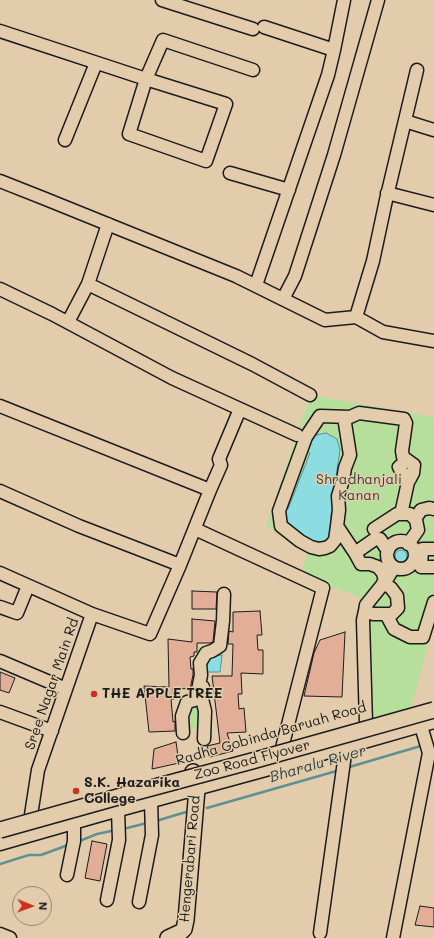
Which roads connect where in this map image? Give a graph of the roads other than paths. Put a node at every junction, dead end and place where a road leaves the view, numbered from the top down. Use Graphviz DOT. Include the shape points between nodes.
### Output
graph roads {
  1 [pos="162,0"];
  2 [pos="344,0"];
  3 [pos="378,0"];
  4 [pos="0,31"];
  5 [pos="334,50"];
  6 [pos="96,63"];
  7 [pos="253,70"];
  8 [pos="417,70"];
  9 [pos="146,80"];
  10 [pos="405,121"];
  11 [pos="434,130"];
  12 [pos="65,140"];
  13 [pos="230,173"];
  14 [pos="0,181"];
  15 [pos="289,190"];
  16 [pos="387,193"];
  17 [pos="434,205"];
  18 [pos="108,224"];
  19 [pos="88,284"];
  20 [pos="256,285"];
  21 [pos="0,289"];
  22 [pos="283,299"];
  23 [pos="356,317"];
  24 [pos="68,322"];
  25 [pos="434,341"];
  26 [pos="310,395"];
  27 [pos="0,406"];
  28 [pos="240,409"];
  29 [pos="344,417"];
  30 [pos="297,435"];
  31 [pos="210,490"];
  32 [pos="0,491"];
  33 [pos="434,509"];
  34 [pos="401,514"];
  35 [pos="415,519"];
  36 [pos="337,526"];
  37 [pos="195,529"];
  38 [pos="377,536"];
  39 [pos="408,544"];
  40 [pos="434,549"];
  41 [pos="388,551"];
  42 [pos="355,553"];
  43 [pos="418,559"];
  44 [pos="180,565"];
  45 [pos="394,567"];
  46 [pos="434,567"];
  47 [pos="0,573"];
  48 [pos="384,582"];
  49 [pos="28,586"];
  50 [pos="434,602"];
  51 [pos="0,607"];
  52 [pos="365,610"];
  53 [pos="92,614"];
  54 [pos="386,614"];
  55 [pos="0,661"];
  56 [pos="66,689"];
  57 [pos="434,704"];
  58 [pos="434,710"];
  59 [pos="0,712"];
  60 [pos="434,717"];
  61 [pos="204,722"];
  62 [pos="434,722"];
  63 [pos="366,724"];
  64 [pos="421,726"];
  65 [pos="52,731"];
  66 [pos="204,740"];
  67 [pos="346,747"];
  68 [pos="282,748"];
  69 [pos="193,772"];
  70 [pos="197,789"];
  71 [pos="151,801"];
  72 [pos="118,810"];
  73 [pos="31,815"];
  74 [pos="74,822"];
  75 [pos="0,824"];
  76 [pos="0,830"];
  77 [pos="0,837"];
  78 [pos="0,844"];
  79 [pos="67,876"];
  80 [pos="107,900"];
  81 [pos="139,902"];
  82 [pos="320,933"];
  83 [pos="0,934"];
  84 [pos="10,938"];
  85 [pos="168,938"];
  86 [pos="393,938"];
  1 -- 5 [label="street"];
  2 -- 5 [label="street"];
  3 -- 22 [label="street" via="334,155 295,276"];
  4 -- 6 [label="street"];
  5 -- 15 [label="street"];
  6 -- 9 [label="street"];
  6 -- 12 [label="street"];
  7 -- 9 [label="street" via="163,40"];
  8 -- 10 [label="street"];
  9 -- 9 [label="street" via="226,104 206,161 129,134"];
  10 -- 11 [label="street"];
  10 -- 16 [label="street"];
  13 -- 15 [label="street"];
  14 -- 18 [label="street"];
  15 -- 20 [label="street"];
  16 -- 17 [label="street"];
  16 -- 23 [label="street" via="373,262"];
  18 -- 19 [label="street"];
  18 -- 20 [label="street"];
  19 -- 24 [label="street"];
  19 -- 26 [label="street"];
  20 -- 22 [label="street"];
  21 -- 24 [label="street"];
  22 -- 23 [label="street" via="325,320"];
  23 -- 25 [label="street" via="383,332"];
  24 -- 28 [label="street" via="172,378"];
  27 -- 31 [label="street"];
  28 -- 30 [label="street"];
  28 -- 31 [label="street" via="218,460 221,464"];
  29 -- 34 [label="street" via="359,413 404,419 406,423 403,457 414,465"];
  29 -- 36 [label="street" via="350,455 338,496"];
  29 -- 36 [label="street" via="320,416 306,437 279,511 281,526 310,547 319,549 330,546 335,540"];
  31 -- 37 [label="street"];
  32 -- 44 [label="street" via="79,526"];
  33 -- 35 [label="street" via="421,510"];
  34 -- 35 [label="street" via="410,514"];
  34 -- 38 [label="street" via="397,514"];
  35 -- 39 [label="street" via="418,530"];
  36 -- 42 [label="street"];
  37 -- 44 [label="street"];
  37 -- 68 [label="street" via="323,588"];
  38 -- 41 [label="street"];
  38 -- 42 [label="street"];
  39 -- 41 [label="street" via="397,542"];
  39 -- 43 [label="street"];
  40 -- 43 [label="street" via="422,549"];
  41 -- 45 [label="street" via="388,560"];
  42 -- 48 [label="street" via="362,564 378,567 383,573"];
  43 -- 45 [label="street" via="407,568"];
  43 -- 46 [label="street" via="421,567"];
  44 -- 53 [label="street" via="150,634"];
  45 -- 48 [label="street"];
  47 -- 49 [label="street, Sree Nagar Main Rd"];
  48 -- 52 [label="street"];
  48 -- 54 [label="street" via="397,596 398,608 392,614"];
  49 -- 51 [label="street" via="17,613"];
  49 -- 53 [label="street, Sree Nagar Main Rd"];
  50 -- 54 [label="street" via="423,637 410,637 394,629"];
  52 -- 54 [label="street" via="373,614"];
  52 -- 63 [label="street" via="363,620"];
  53 -- 56 [label="street, Sree Nagar Main Rd"];
  55 -- 56 [label="street"];
  56 -- 65 [label="street, Sree Nagar Main Rd"];
  57 -- 63 [label="street, Radha Gobinda Baruah Road"];
  58 -- 76 [label="main road, Zoo Road Flyover, bridge"];
  59 -- 65 [label="street"];
  60 -- 77 [label="main road, Zoo Road Flyover"];
  61 -- 61 [label="street" via="202,699 206,662 213,656 222,655 226,637 227,596 220,646 206,653 200,663 201,675 195,700 187,702 182,716 183,728"];
  61 -- 66 [label="street"];
  62 -- 64 [label="street"];
  63 -- 68 [label="street, Radha Gobinda Baruah Road"];
  64 -- 67 [label="street"];
  64 -- 86 [label="street" via="429,753"];
  65 -- 73 [label="street, Sree Nagar Main Rd" via="38,770"];
  67 -- 70 [label="street"];
  67 -- 82 [label="street"];
  68 -- 69 [label="street, Radha Gobinda Baruah Road"];
  69 -- 70 [label="main road, Hengerabari Road"];
  69 -- 73 [label="street, Radha Gobinda Baruah Road"];
  70 -- 71 [label="street"];
  70 -- 85 [label="main road, Hengerabari Road" via="186,925 181,932"];
  71 -- 72 [label="street"];
  71 -- 81 [label="street" via="152,835"];
  72 -- 74 [label="street"];
  72 -- 80 [label="street" via="119,840"];
  73 -- 75 [label="street, Radha Gobinda Baruah Road"];
  74 -- 78 [label="street"];
  74 -- 79 [label="street" via="74,842"];
  83 -- 84 [label="street"];
}
